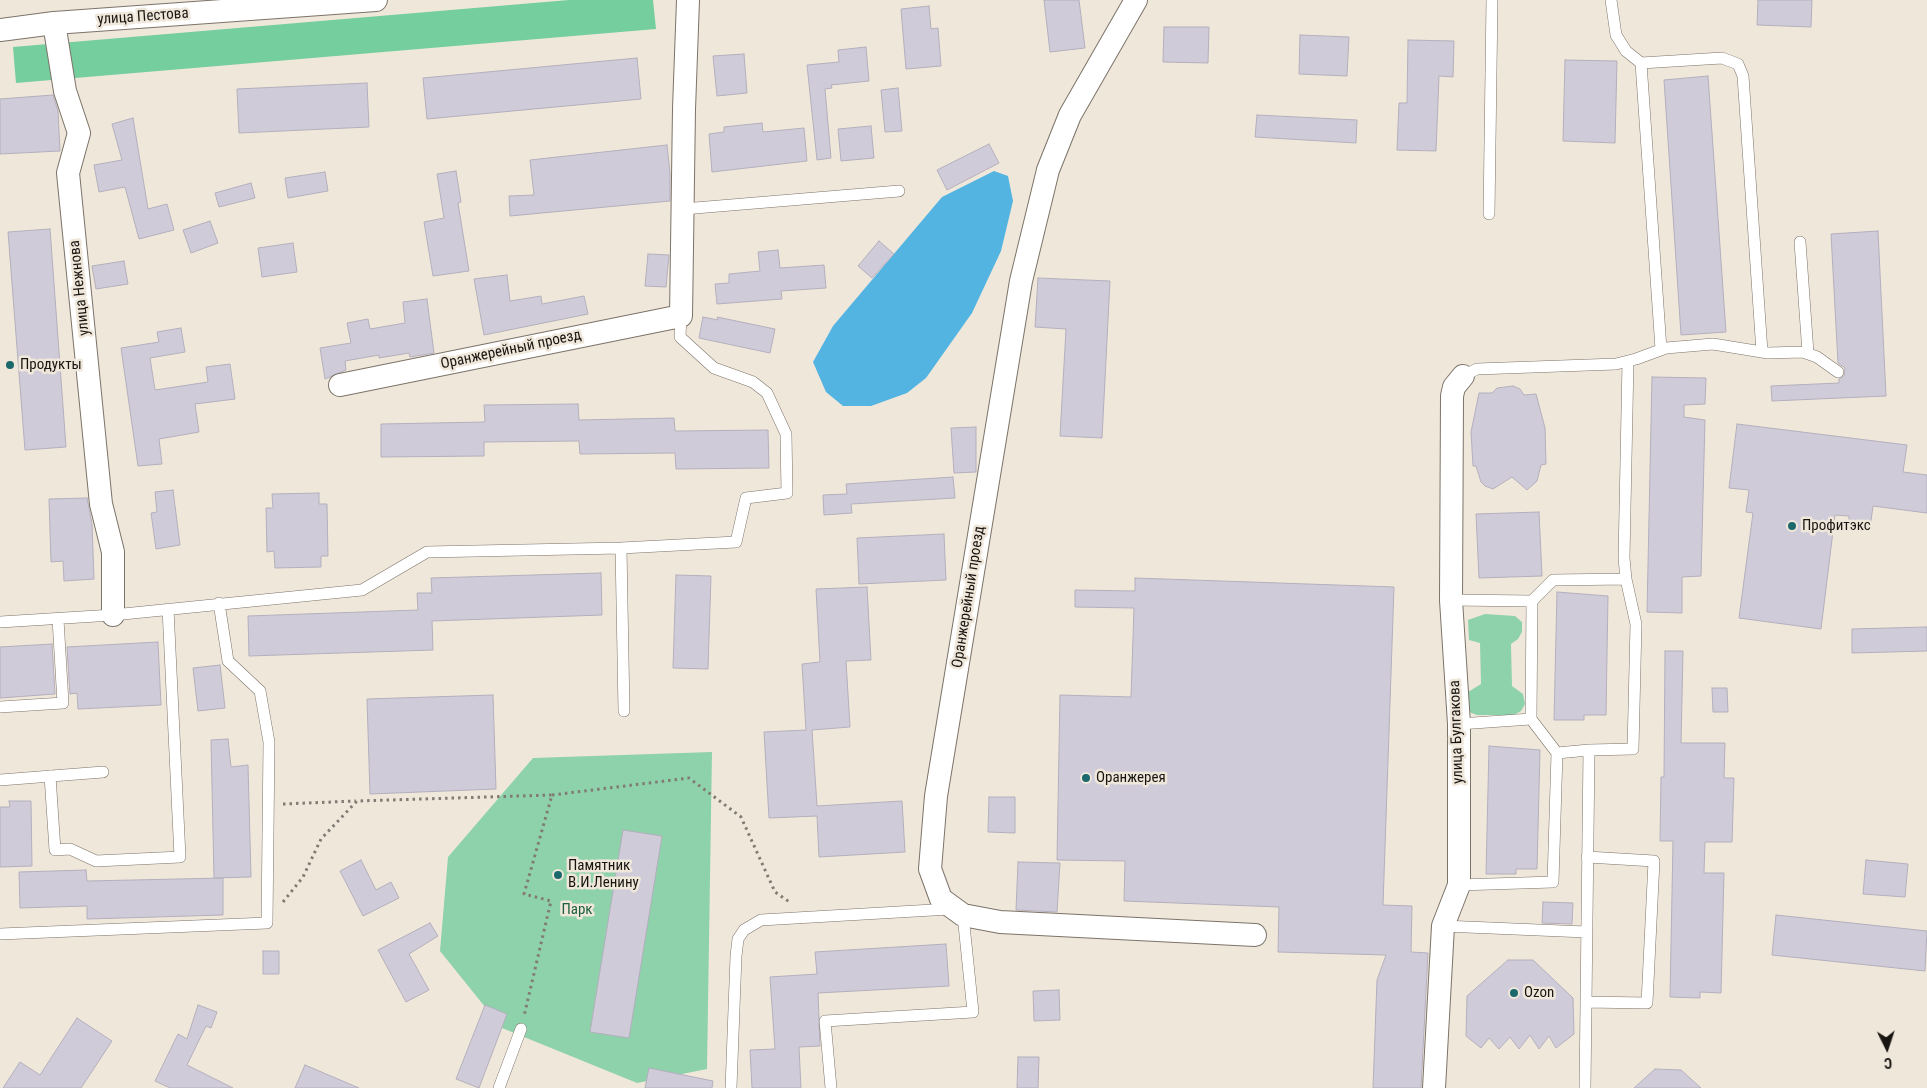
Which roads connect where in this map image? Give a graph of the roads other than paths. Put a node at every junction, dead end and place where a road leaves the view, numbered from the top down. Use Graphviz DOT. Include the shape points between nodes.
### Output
graph roads {
  1 [pos="376,0"];
  2 [pos="688,0"];
  3 [pos="1136,0"];
  4 [pos="1492,0"];
  5 [pos="1611,0"];
  6 [pos="54,23"];
  7 [pos="0,30"];
  8 [pos="1641,63"];
  9 [pos="899,191"];
  10 [pos="683,209"];
  11 [pos="1489,214"];
  12 [pos="1800,242"];
  13 [pos="680,316"];
  14 [pos="1661,349"];
  15 [pos="1762,352"];
  16 [pos="1808,353"];
  17 [pos="1628,361"];
  18 [pos="1838,372"];
  19 [pos="1463,376"];
  20 [pos="340,385"];
  21 [pos="621,548"];
  22 [pos="1626,579"];
  23 [pos="1451,600"];
  24 [pos="1532,601"];
  25 [pos="219,603"];
  26 [pos="168,609"];
  27 [pos="113,616"];
  28 [pos="58,619"];
  29 [pos="0,622"];
  30 [pos="0,707"];
  31 [pos="624,711"];
  32 [pos="1531,719"];
  33 [pos="1459,724"];
  34 [pos="1589,750"];
  35 [pos="1557,752"];
  36 [pos="103,772"];
  37 [pos="50,776"];
  38 [pos="0,780"];
  39 [pos="1588,857"];
  40 [pos="1459,885"];
  41 [pos="958,912"];
  42 [pos="1443,926"];
  43 [pos="1586,932"];
  44 [pos="0,934"];
  45 [pos="1255,935"];
  46 [pos="1586,1002"];
  47 [pos="521,1029"];
  48 [pos="499,1088"];
  49 [pos="731,1088"];
  50 [pos="831,1088"];
  51 [pos="1434,1088"];
  52 [pos="1585,1088"];
  1 -- 6 [label="street, улица Пестова"];
  2 -- 10 [label="street"];
  3 -- 41 [label="street, Оранжерейный проезд" via="1070,116 1048,170 1021,281 936,796 930,869 941,899"];
  4 -- 11 [label="lane"];
  5 -- 8 [label="lane" via="1616,35 1626,51"];
  6 -- 7 [label="street, улица Пестова"];
  6 -- 27 [label="street, улица Нежнова" via="65,91 78,133 68,174 101,504 112,552"];
  8 -- 14 [label="lane"];
  8 -- 15 [label="lane" via="1722,58 1732,60 1742,70"];
  9 -- 10 [label="lane"];
  10 -- 13 [label="street"];
  12 -- 16 [label="lane"];
  13 -- 20 [label="street, Оранжерейный проезд"];
  13 -- 21 [label="lane" via="680,337 714,368 753,382 766,393 786,434 787,493 746,498 736,542"];
  14 -- 15 [label="lane" via="1712,344"];
  14 -- 17 [label="lane"];
  15 -- 16 [label="lane"];
  16 -- 18 [label="lane"];
  17 -- 19 [label="lane" via="1477,369"];
  17 -- 22 [label="lane"];
  19 -- 23 [label="street, улица Булгакова" via="1454,387 1452,396"];
  21 -- 25 [label="lane" via="427,552 362,590"];
  21 -- 31 [label="lane"];
  22 -- 24 [label="lane" via="1553,580"];
  22 -- 34 [label="lane" via="1636,624 1634,749"];
  23 -- 24 [label="lane"];
  23 -- 33 [label="street, улица Булгакова"];
  24 -- 32 [label="lane"];
  25 -- 26 [label="lane"];
  25 -- 44 [label="lane" via="228,661 260,691 269,742 266,923"];
  26 -- 27 [label="lane"];
  26 -- 37 [label="lane" via="180,857 96,861 70,849 55,850"];
  27 -- 28 [label="lane"];
  28 -- 29 [label="lane"];
  28 -- 30 [label="lane" via="63,703"];
  32 -- 33 [label="lane"];
  32 -- 35 [label="lane"];
  33 -- 40 [label="street, улица Булгакова"];
  34 -- 35 [label="lane"];
  34 -- 39 [label="lane"];
  35 -- 40 [label="lane" via="1553,882"];
  36 -- 37 [label="lane"];
  37 -- 38 [label="lane"];
  39 -- 43 [label="lane"];
  39 -- 46 [label="lane" via="1654,861 1647,1003"];
  40 -- 42 [label="street, улица Булгакова"];
  41 -- 45 [label="street" via="1000,922"];
  41 -- 49 [label="lane" via="754,922 738,940"];
  41 -- 50 [label="lane" via="973,1012 826,1021"];
  42 -- 43 [label="lane"];
  42 -- 51 [label="street, улица Булгакова"];
  43 -- 46 [label="lane"];
  46 -- 52 [label="lane"];
  47 -- 48 [label="lane"];
}
